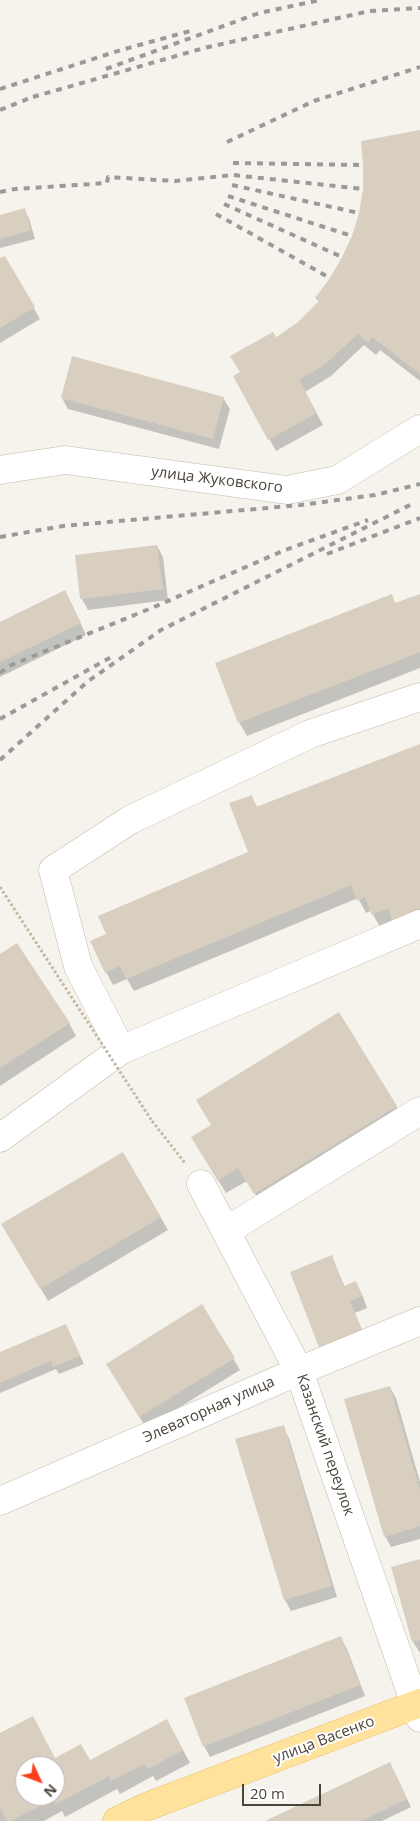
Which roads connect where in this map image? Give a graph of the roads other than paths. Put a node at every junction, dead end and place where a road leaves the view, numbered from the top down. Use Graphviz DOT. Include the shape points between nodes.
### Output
graph roads {
  1 [pos="420,429"];
  2 [pos="0,470"];
  3 [pos="420,697"];
  4 [pos="420,924"];
  5 [pos="121,1050"];
  6 [pos="420,1111"];
  7 [pos="0,1138"];
  8 [pos="201,1184"];
  9 [pos="226,1231"];
  10 [pos="420,1321"];
  11 [pos="299,1371"];
  12 [pos="0,1501"];
  13 [pos="418,1709"];
  14 [pos="148,1814"];
  15 [pos="117,1821"];
  1 -- 2 [label="street, улица Жуковского" via="337,480 286,490 65,460"];
  3 -- 5 [label="street" via="302,738 130,820 53,870 78,966"];
  4 -- 5 [label="street"];
  5 -- 7 [label="street"];
  6 -- 9 [label="street"];
  8 -- 9 [label="street, Казанский переулок"];
  9 -- 11 [label="street, Казанский переулок"];
  10 -- 11 [label="street, Элеваторная улица"];
  11 -- 12 [label="street, Элеваторная улица"];
  11 -- 13 [label="street, Казанский переулок"];
  13 -- 14 [label="main road, улица Васенко"];
  14 -- 15 [label="main road, улица Васенко"];
}
